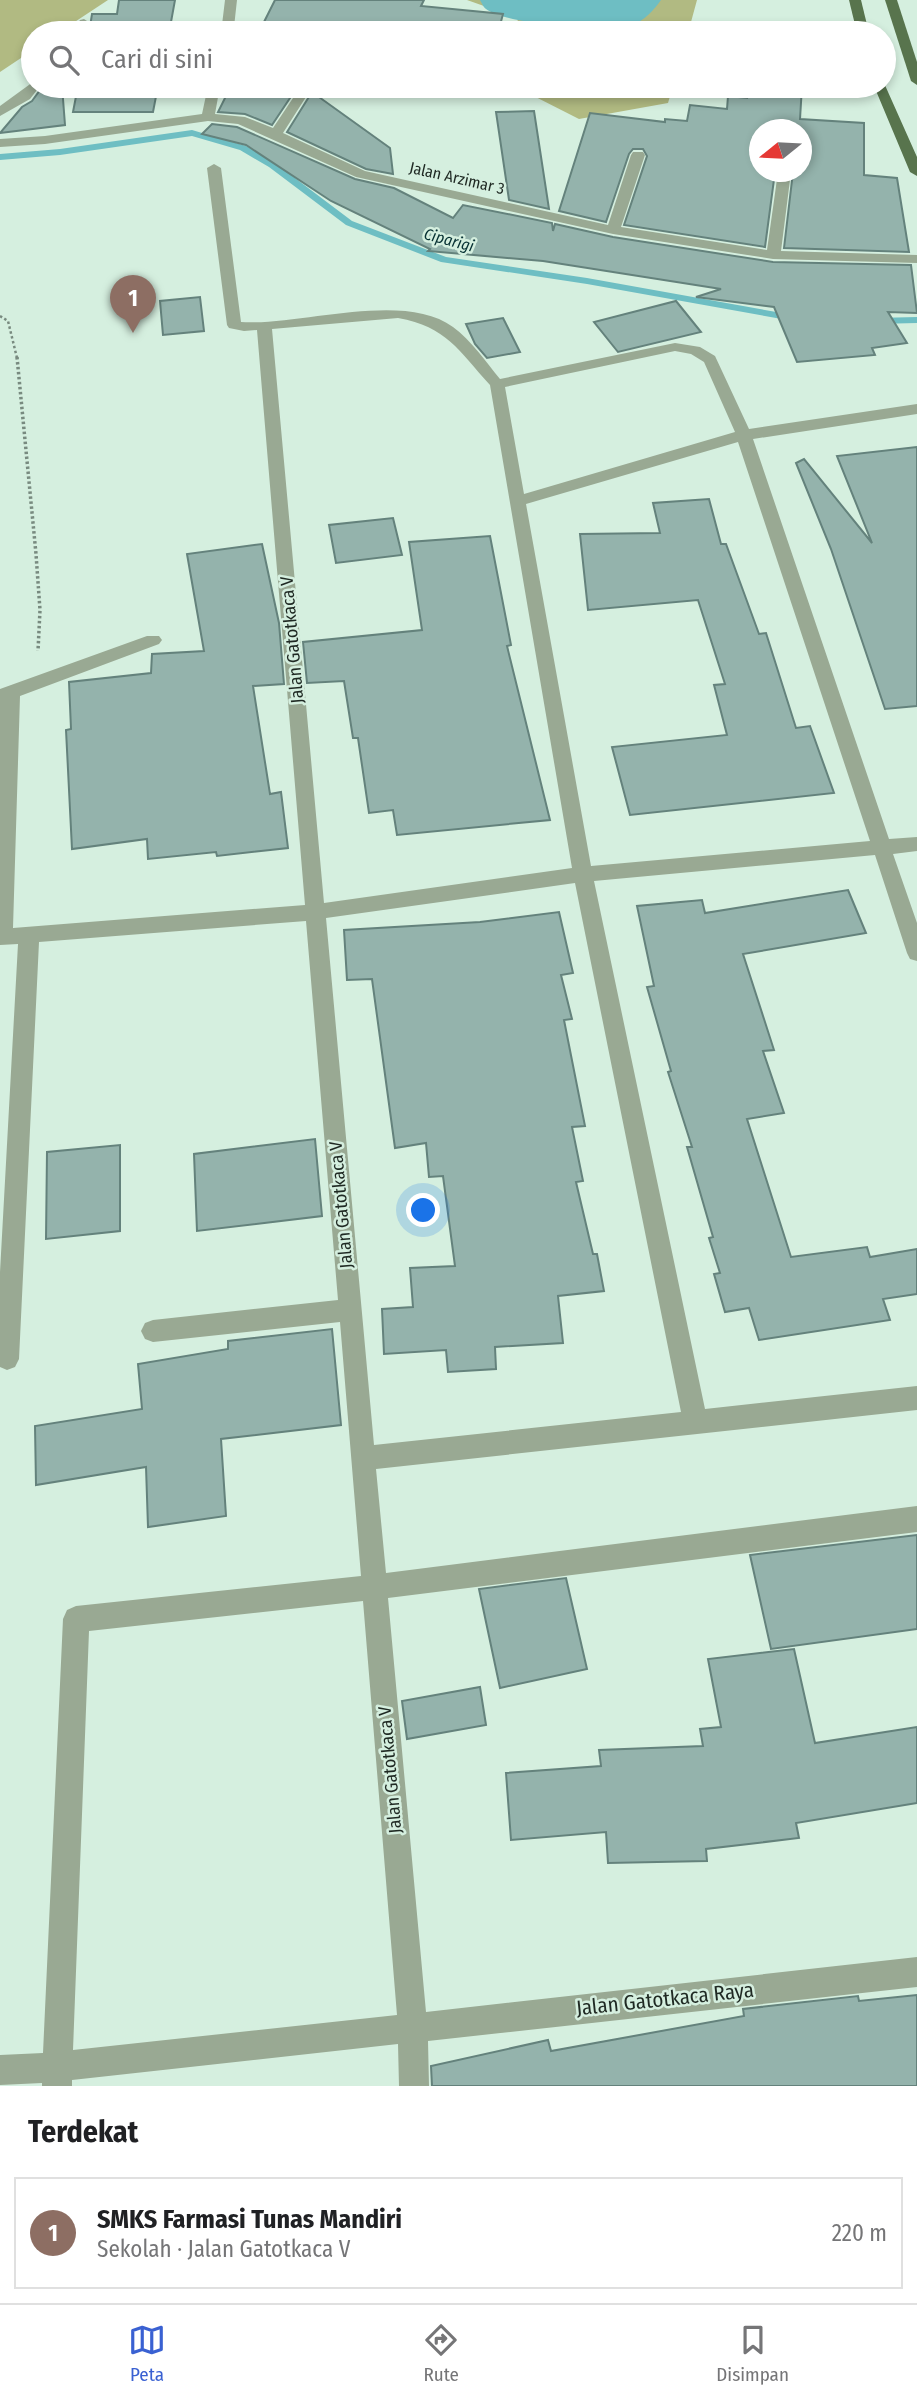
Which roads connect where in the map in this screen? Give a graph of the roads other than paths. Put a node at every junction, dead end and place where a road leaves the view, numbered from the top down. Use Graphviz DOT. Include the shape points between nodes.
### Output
graph roads {
  1 [pos="231,0"];
  2 [pos="855,0"];
  3 [pos="891,0"];
  4 [pos="228,21"];
  5 [pos="860,21"];
  6 [pos="917,81"];
  7 [pos="22,98"];
  8 [pos="212,98"];
  9 [pos="299,98"];
  10 [pos="885,98"];
  11 [pos="0,112"];
  12 [pos="208,117"];
  13 [pos="276,134"];
  14 [pos="0,143"];
  15 [pos="638,155"];
  16 [pos="214,168"];
  17 [pos="917,172"];
  18 [pos="784,182"];
  19 [pos="613,230"];
  20 [pos="773,255"];
  21 [pos="917,259"];
  22 [pos="264,325"];
  23 [pos="496,384"];
  24 [pos="917,409"];
  25 [pos="744,435"];
  26 [pos="518,501"];
  27 [pos="153,640"];
  28 [pos="5,694"];
  29 [pos="917,844"];
  30 [pos="883,847"];
  31 [pos="583,874"];
  32 [pos="315,912"];
  33 [pos="29,935"];
  34 [pos="1,937"];
  35 [pos="917,953"];
  36 [pos="350,1310"];
  37 [pos="153,1331"];
  38 [pos="7,1359"];
  39 [pos="917,1398"];
  40 [pos="695,1421"];
  41 [pos="363,1458"];
  42 [pos="917,1519"];
  43 [pos="374,1587"];
  44 [pos="917,1972"];
  45 [pos="413,2027"];
  46 [pos="0,2070"];
  47 [pos="58,2076"];
  48 [pos="414,2086"];
  1 -- 4 [label="street"];
  2 -- 5 [label="main road"];
  3 -- 6 [label="main road"];
  7 -- 11 [label="street"];
  8 -- 12 [label="street"];
  9 -- 13 [label="street"];
  10 -- 17 [label="main road"];
  12 -- 13 [label="street, Jalan Arzimar 3" via="240,120"];
  12 -- 14 [label="street, Jalan Arzimar 3"];
  13 -- 19 [label="street, Jalan Arzimar 3" via="361,174"];
  15 -- 19 [label="street"];
  16 -- 22 [label="street" via="232,320 244,327"];
  18 -- 20 [label="street"];
  19 -- 20 [label="street, Jalan Arzimar 3"];
  20 -- 21 [label="street, Jalan Arzimar 3"];
  22 -- 23 [label="street" via="398,314 427,318 448,330"];
  22 -- 32 [label="street, Jalan Gatotkaca V"];
  23 -- 25 [label="street" via="675,347 695,350 710,359"];
  23 -- 26 [label="street"];
  24 -- 25 [label="street"];
  25 -- 26 [label="street"];
  25 -- 30 [label="street"];
  26 -- 31 [label="street"];
  27 -- 28 [label="street"];
  28 -- 34 [label="street"];
  29 -- 30 [label="street"];
  30 -- 31 [label="street"];
  30 -- 35 [label="street"];
  31 -- 32 [label="street"];
  31 -- 40 [label="street"];
  32 -- 33 [label="street"];
  32 -- 36 [label="street, Jalan Gatotkaca V"];
  33 -- 34 [label="street"];
  33 -- 38 [label="street"];
  36 -- 37 [label="street"];
  36 -- 41 [label="street, Jalan Gatotkaca V"];
  39 -- 40 [label="street"];
  40 -- 41 [label="street"];
  41 -- 43 [label="street, Jalan Gatotkaca V"];
  42 -- 43 [label="street"];
  43 -- 45 [label="street, Jalan Gatotkaca V"];
  43 -- 47 [label="street" via="76,1619"];
  44 -- 45 [label="street, Jalan Gatotkaca Raya"];
  45 -- 47 [label="street, Jalan Gatotkaca Raya"];
  45 -- 48 [label="street, Jalan Gatotkaca V"];
  46 -- 47 [label="street, Jalan Gatotkaca Raya"];
}
